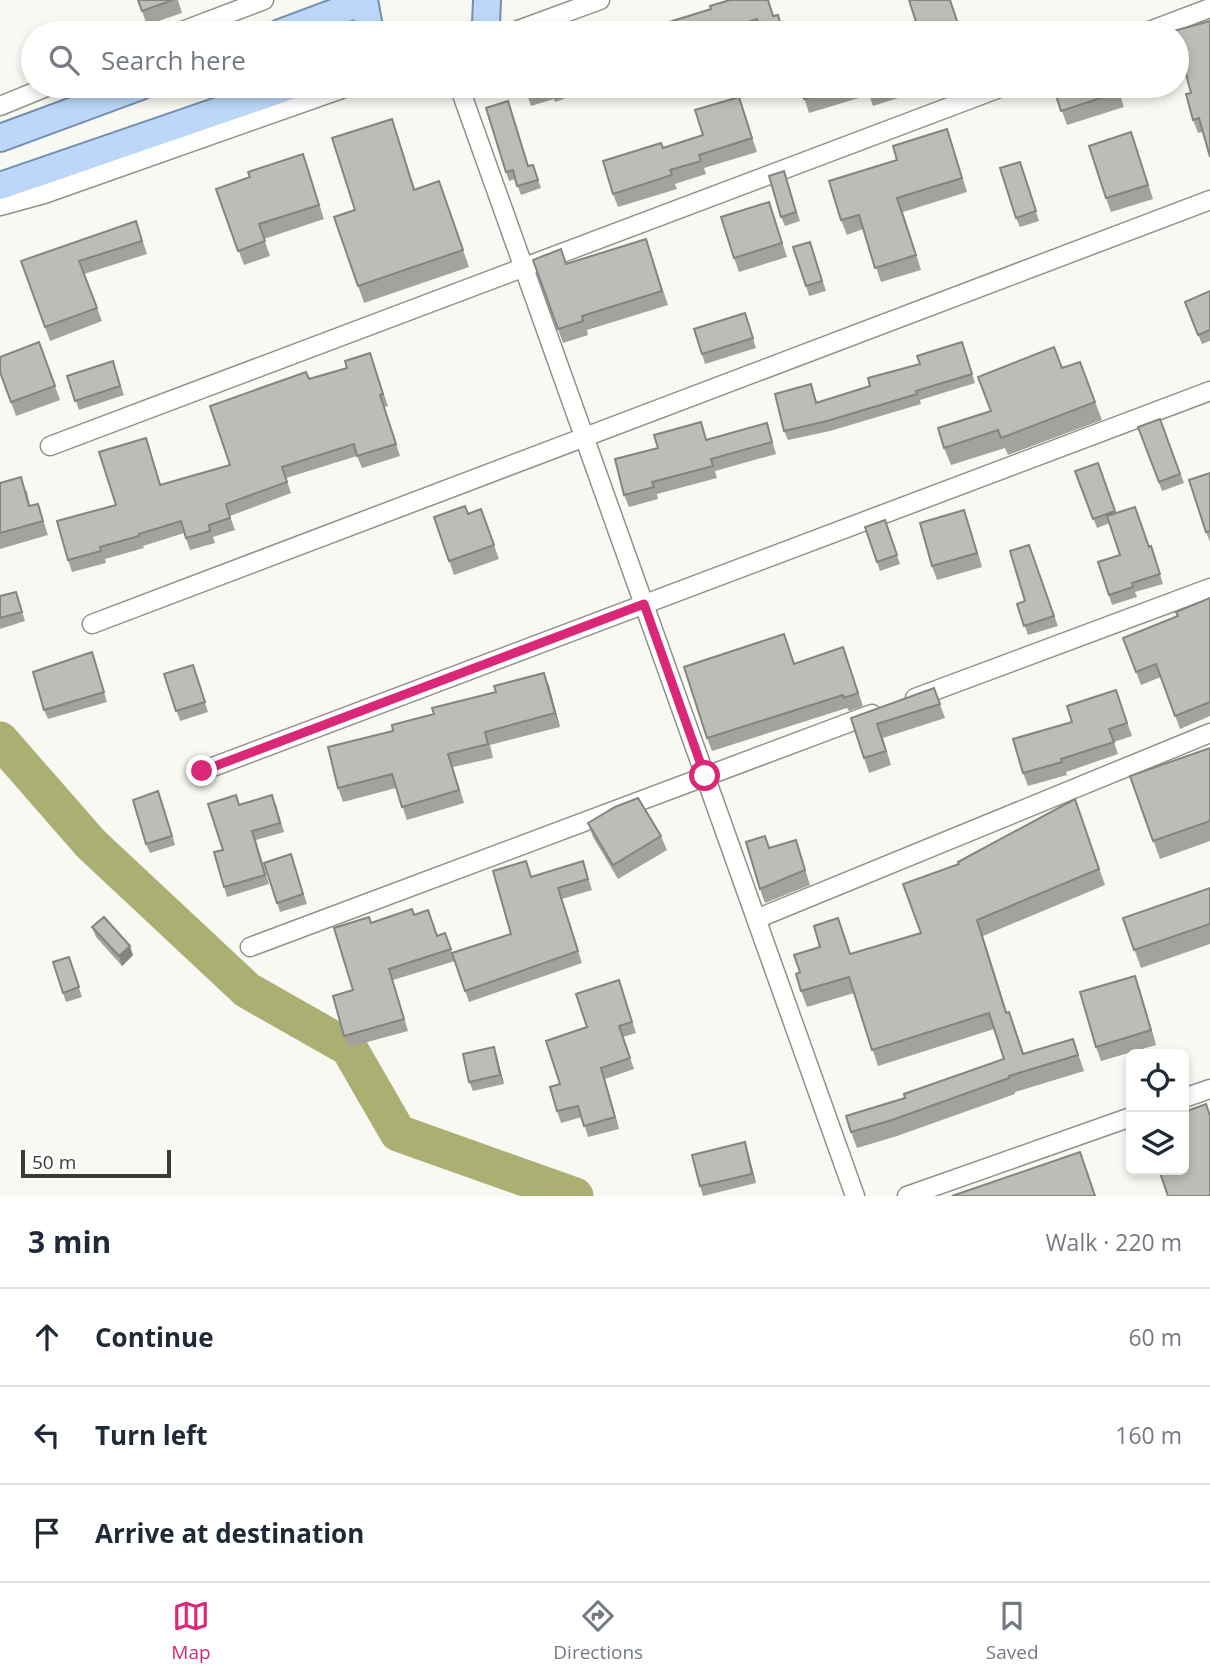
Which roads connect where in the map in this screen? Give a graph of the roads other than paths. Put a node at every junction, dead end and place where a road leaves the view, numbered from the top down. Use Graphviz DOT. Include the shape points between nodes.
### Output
graph roads {
  1 [pos="264,0"];
  2 [pos="600,0"];
  3 [pos="364,1"];
  4 [pos="493,2"];
  5 [pos="1210,8"];
  6 [pos="209,21"];
  7 [pos="312,21"];
  8 [pos="368,21"];
  9 [pos="487,21"];
  10 [pos="543,21"];
  11 [pos="1176,21"];
  12 [pos="21,97"];
  13 [pos="108,98"];
  14 [pos="256,98"];
  15 [pos="315,98"];
  16 [pos="463,98"];
  17 [pos="973,98"];
  18 [pos="0,106"];
  19 [pos="0,138"];
  20 [pos="0,186"];
  21 [pos="1210,200"];
  22 [pos="0,206"];
  23 [pos="525,267"];
  24 [pos="1210,391"];
  25 [pos="585,437"];
  26 [pos="50,446"];
  27 [pos="1210,588"];
  28 [pos="644,604"];
  29 [pos="92,624"];
  30 [pos="1210,733"];
  31 [pos="202,771"];
  32 [pos="705,776"];
  33 [pos="757,919"];
  34 [pos="250,947"];
  35 [pos="1210,1088"];
  36 [pos="1189,1096"];
  37 [pos="1126,1118"];
  38 [pos="855,1196"];
  39 [pos="907,1196"];
  1 -- 6 [label="street"];
  2 -- 10 [label="street"];
  3 -- 7 [label="main road"];
  3 -- 8 [label="main road"];
  4 -- 9 [label="main road"];
  5 -- 11 [label="street"];
  12 -- 18 [label="street"];
  13 -- 19 [label="main road"];
  14 -- 20 [label="main road"];
  15 -- 22 [label="street"];
  16 -- 23 [label="street"];
  17 -- 23 [label="street"];
  21 -- 25 [label="street"];
  23 -- 25 [label="street"];
  23 -- 26 [label="street"];
  24 -- 28 [label="street"];
  25 -- 28 [label="street"];
  25 -- 29 [label="street"];
  27 -- 32 [label="street"];
  28 -- 31 [label="street"];
  28 -- 32 [label="street"];
  30 -- 33 [label="street"];
  32 -- 33 [label="street"];
  32 -- 34 [label="street"];
  33 -- 38 [label="street"];
  35 -- 36 [label="street"];
  37 -- 39 [label="street"];
}
